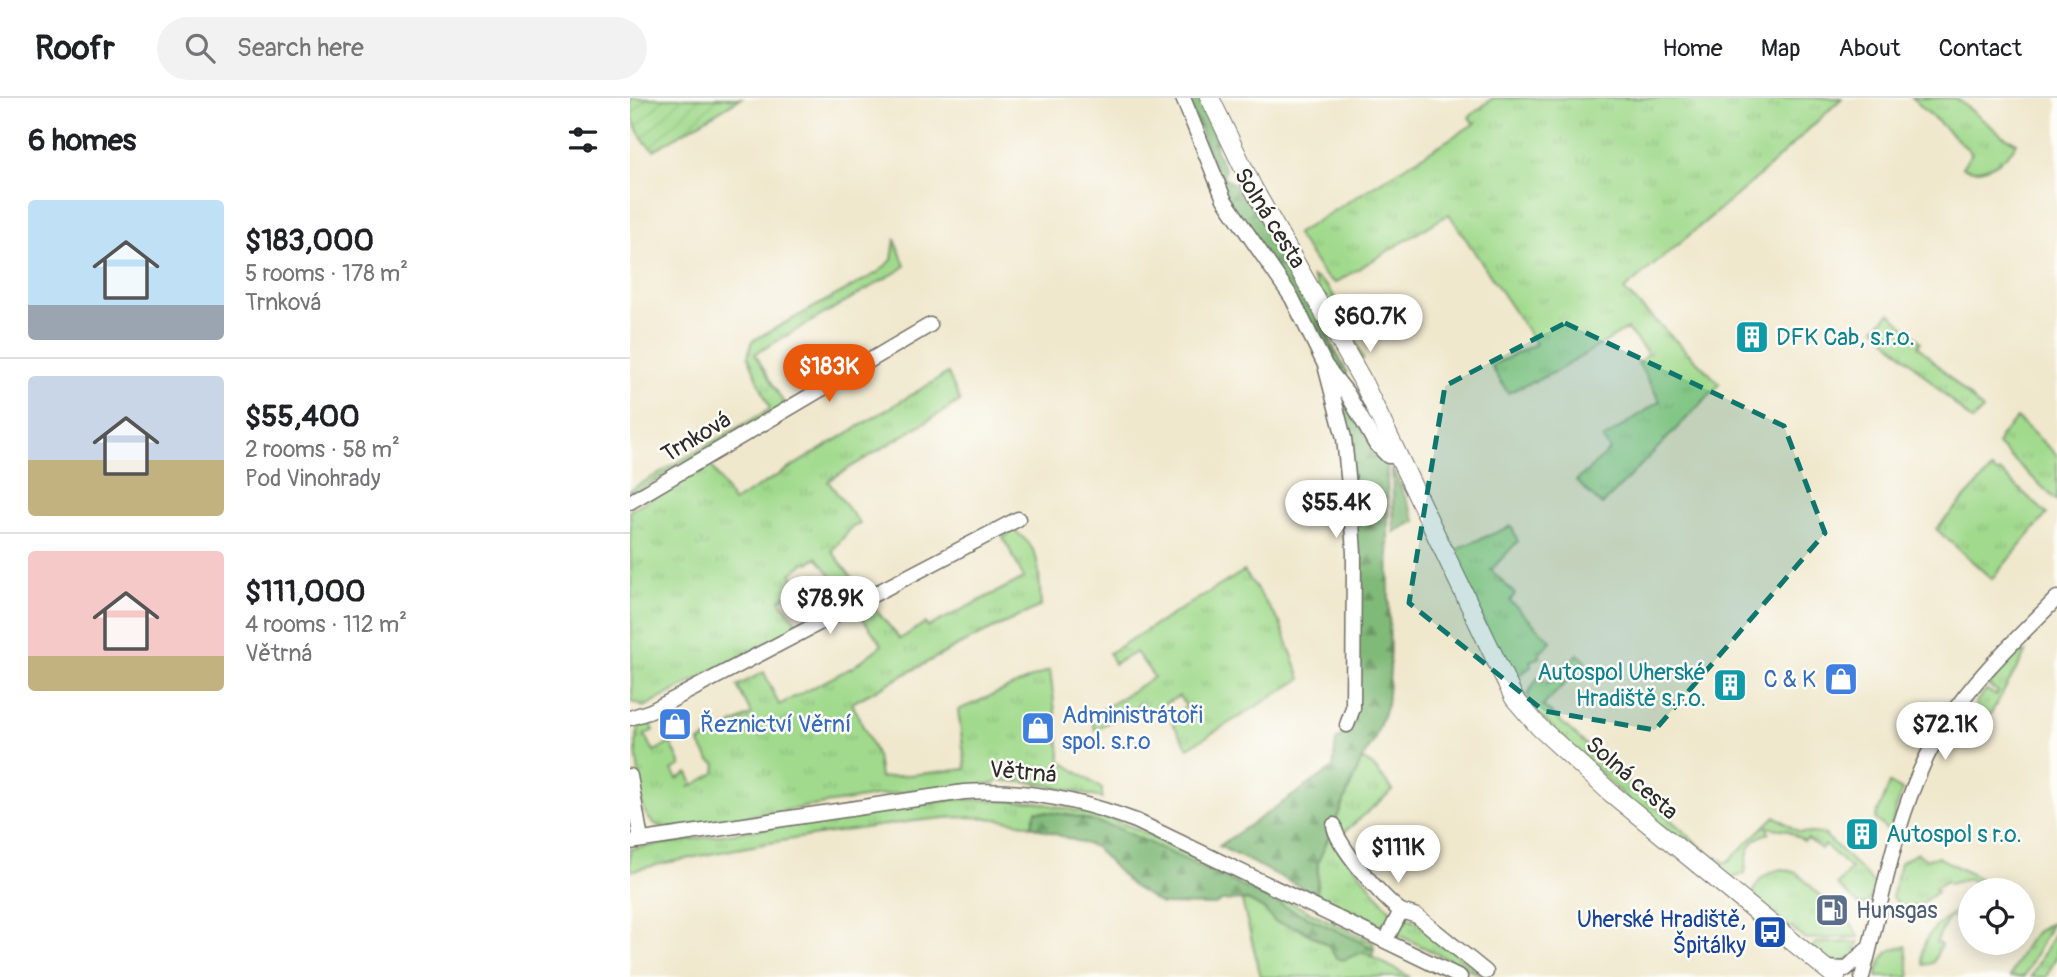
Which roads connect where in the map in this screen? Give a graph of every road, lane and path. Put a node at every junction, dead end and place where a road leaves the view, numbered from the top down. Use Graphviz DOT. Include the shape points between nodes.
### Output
graph roads {
  1 [pos="1184,98"];
  2 [pos="1210,98"];
  3 [pos="930,325"];
  4 [pos="1325,365"];
  5 [pos="1398,456"];
  6 [pos="630,502"];
  7 [pos="1018,519"];
  8 [pos="2057,598"];
  9 [pos="630,718"];
  10 [pos="1347,725"];
  11 [pos="630,776"];
  12 [pos="1334,825"];
  13 [pos="635,841"];
  14 [pos="1401,911"];
  15 [pos="1386,940"];
  16 [pos="1868,945"];
  17 [pos="1486,972"];
  18 [pos="1830,972"];
  19 [pos="1460,977"];
  20 [pos="1862,977"];
  1 -- 4 [label="street, Solná cesta" via="1218,189 1292,298"];
  2 -- 5 [label="street, Solná cesta" via="1252,188 1332,323"];
  3 -- 6 [label="street, Trnková"];
  4 -- 5 [label="street, Solná cesta" via="1382,452"];
  4 -- 10 [label="street" via="1344,438 1354,553 1353,708"];
  5 -- 18 [label="street, Solná cesta" via="1500,675 1524,712 1650,827"];
  7 -- 9 [label="street"];
  8 -- 16 [label="street" via="1986,671 1937,738 1888,860"];
  11 -- 13 [label="street"];
  12 -- 14 [label="street" via="1341,844"];
  13 -- 15 [label="street, Větrná" via="964,792 1046,795 1136,821"];
  14 -- 15 [label="street"];
  14 -- 17 [label="street" via="1417,916"];
  15 -- 19 [label="street, Větrná"];
  16 -- 18 [label="street" via="1850,967"];
  16 -- 20 [label="street"];
}
